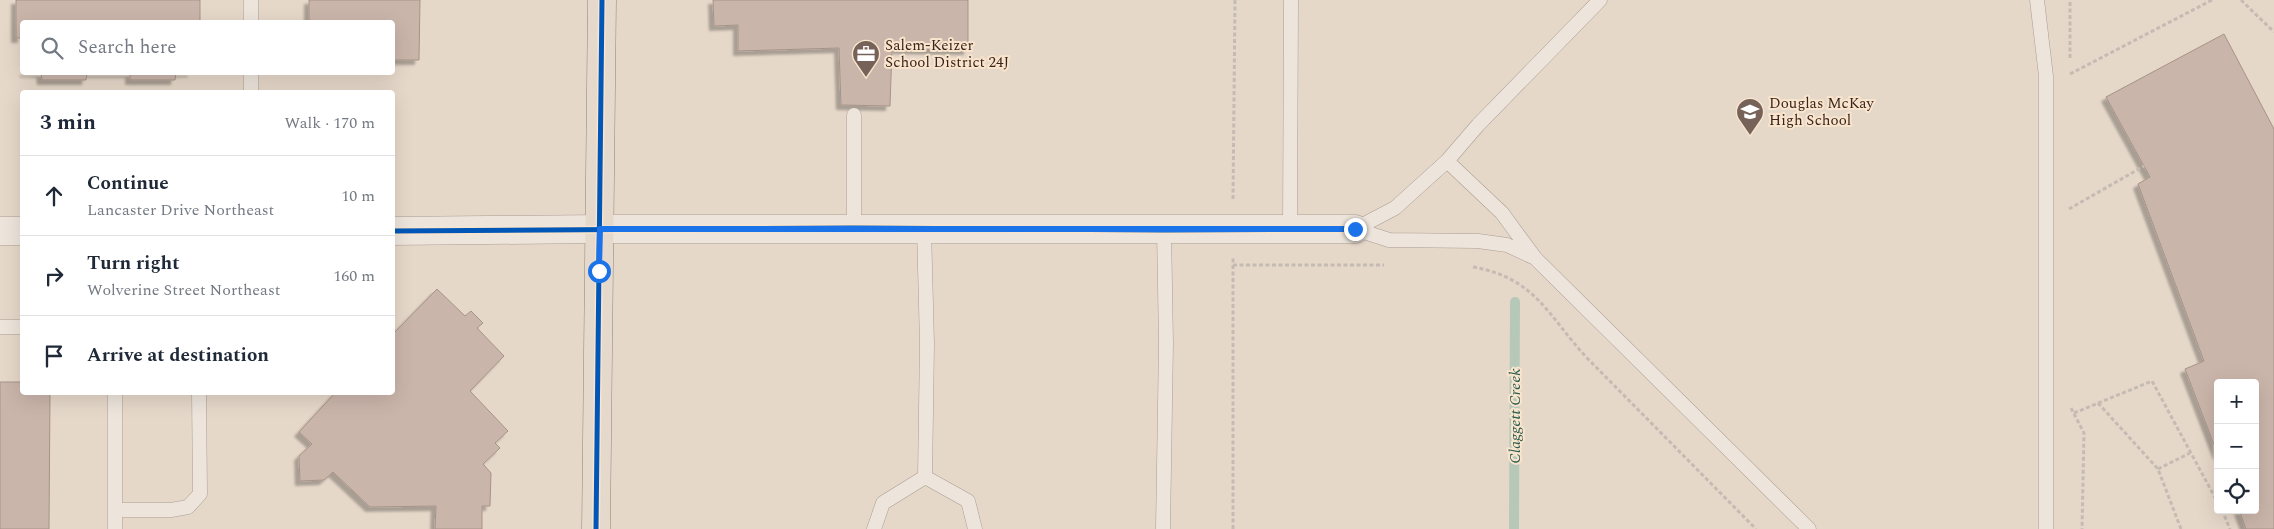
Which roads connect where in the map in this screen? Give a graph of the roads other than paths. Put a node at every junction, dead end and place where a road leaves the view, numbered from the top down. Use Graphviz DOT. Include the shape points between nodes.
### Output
graph roads {
  1 [pos="251,0"];
  2 [pos="602,0"];
  3 [pos="1291,0"];
  4 [pos="1600,0"];
  5 [pos="2037,0"];
  6 [pos="251,20"];
  7 [pos="251,75"];
  8 [pos="251,90"];
  9 [pos="854,115"];
  10 [pos="1447,161"];
  11 [pos="854,228"];
  12 [pos="924,228"];
  13 [pos="600,229"];
  14 [pos="1355,229"];
  15 [pos="1164,230"];
  16 [pos="1290,230"];
  17 [pos="0,231"];
  18 [pos="20,231"];
  19 [pos="395,231"];
  20 [pos="1535,258"];
  21 [pos="0,327"];
  22 [pos="20,327"];
  23 [pos="115,395"];
  24 [pos="199,395"];
  25 [pos="925,477"];
  26 [pos="115,510"];
  27 [pos="115,529"];
  28 [pos="596,529"];
  29 [pos="874,529"];
  30 [pos="975,529"];
  31 [pos="1163,529"];
  32 [pos="1810,529"];
  33 [pos="2046,529"];
  1 -- 6 [label="lane"];
  2 -- 13 [label="main road"];
  3 -- 16 [label="lane"];
  4 -- 10 [label="lane"];
  5 -- 33 [label="lane" via="2046,76"];
  7 -- 8 [label="lane"];
  9 -- 11 [label="lane"];
  10 -- 14 [label="lane" via="1395,208"];
  10 -- 20 [label="lane" via="1502,213"];
  11 -- 12 [label="street"];
  11 -- 13 [label="street"];
  12 -- 15 [label="street"];
  12 -- 25 [label="lane" via="927,344"];
  13 -- 19 [label="street"];
  13 -- 28 [label="main road"];
  14 -- 16 [label="street"];
  14 -- 20 [label="lane" via="1389,240 1478,241 1507,246"];
  15 -- 16 [label="street"];
  15 -- 31 [label="lane"];
  17 -- 18 [label="street"];
  20 -- 32 [label="lane"];
  21 -- 22 [label="lane"];
  23 -- 26 [label="lane"];
  24 -- 26 [label="lane" via="200,494 188,508"];
  25 -- 29 [label="lane" via="883,503"];
  25 -- 30 [label="lane" via="968,501"];
  26 -- 27 [label="lane"];
}
